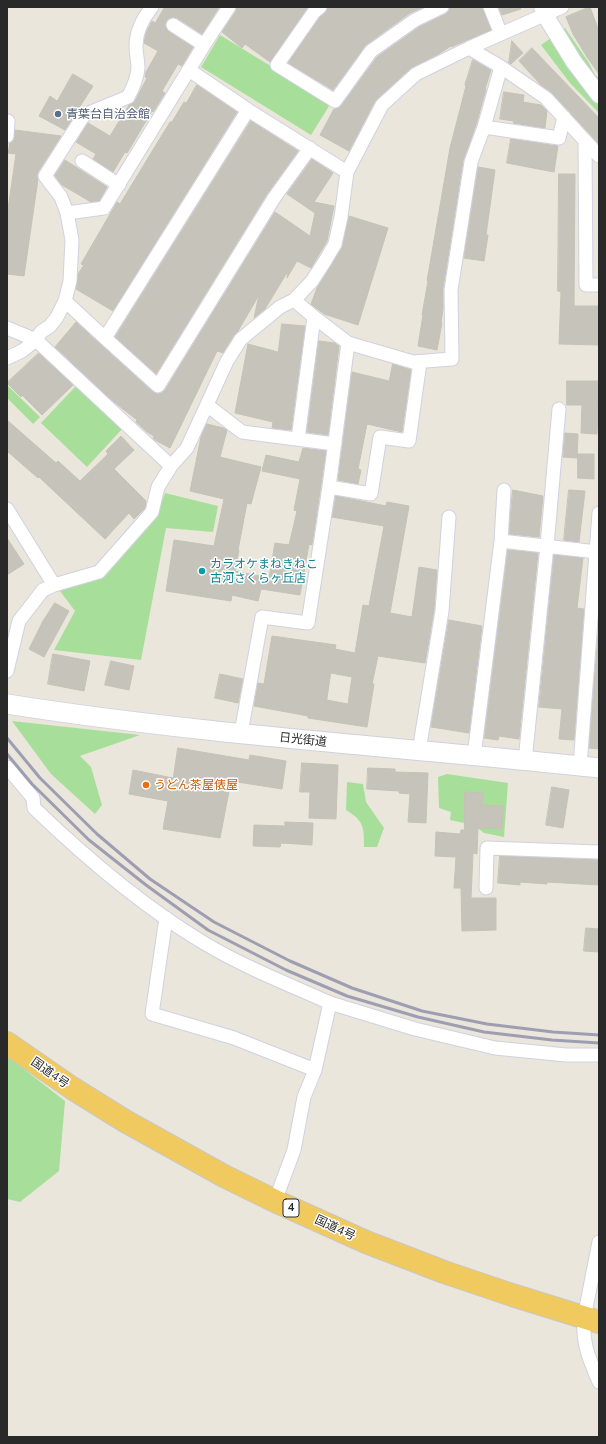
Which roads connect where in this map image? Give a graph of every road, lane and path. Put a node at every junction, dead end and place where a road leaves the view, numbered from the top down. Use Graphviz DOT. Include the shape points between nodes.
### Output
graph roads {
  1 [pos="152,7"];
  2 [pos="229,7"];
  3 [pos="320,7"];
  4 [pos="442,7"];
  5 [pos="490,7"];
  6 [pos="562,7"];
  7 [pos="543,11"];
  8 [pos="174,26"];
  9 [pos="501,34"];
  10 [pos="204,44"];
  11 [pos="469,48"];
  12 [pos="501,67"];
  13 [pos="189,70"];
  14 [pos="599,95"];
  15 [pos="248,110"];
  16 [pos="564,117"];
  17 [pos="7,121"];
  18 [pos="484,127"];
  19 [pos="7,136"];
  20 [pos="585,141"];
  21 [pos="310,148"];
  22 [pos="599,156"];
  23 [pos="82,161"];
  24 [pos="347,172"];
  25 [pos="119,185"];
  26 [pos="67,213"];
  27 [pos="599,285"];
  28 [pos="294,300"];
  29 [pos="65,301"];
  30 [pos="314,318"];
  31 [pos="7,328"];
  32 [pos="104,338"];
  33 [pos="36,340"];
  34 [pos="348,343"];
  35 [pos="7,358"];
  36 [pos="420,362"];
  37 [pos="206,405"];
  38 [pos="559,408"];
  39 [pos="298,439"];
  40 [pos="334,444"];
  41 [pos="171,466"];
  42 [pos="329,487"];
  43 [pos="504,490"];
  44 [pos="7,509"];
  45 [pos="599,513"];
  46 [pos="449,517"];
  47 [pos="501,541"];
  48 [pos="547,546"];
  49 [pos="597,552"];
  50 [pos="54,585"];
  51 [pos="8,663"];
  52 [pos="7,704"];
  53 [pos="241,733"];
  54 [pos="419,751"];
  55 [pos="474,756"];
  56 [pos="525,761"];
  57 [pos="580,766"];
  58 [pos="7,767"];
  59 [pos="599,768"];
  60 [pos="7,782"];
  61 [pos="20,784"];
  62 [pos="599,852"];
  63 [pos="486,888"];
  64 [pos="166,918"];
  65 [pos="330,1003"];
  66 [pos="7,1043"];
  67 [pos="599,1055"];
  68 [pos="315,1070"];
  69 [pos="275,1201"];
  70 [pos="599,1242"];
  71 [pos="591,1320"];
  72 [pos="599,1382"];
  1 -- 26 [label="street" via="138,32 138,68 135,85 128,97 84,115 45,176 61,197"];
  2 -- 10 [label="street"];
  3 -- 4 [label="street" via="277,65 335,101 371,51 415,20"];
  5 -- 9 [label="street"];
  6 -- 7 [label="street"];
  7 -- 9 [label="street"];
  7 -- 14 [label="street" via="574,62"];
  8 -- 10 [label="street"];
  9 -- 11 [label="street"];
  10 -- 13 [label="street"];
  11 -- 12 [label="street"];
  11 -- 24 [label="street" via="416,74 382,105"];
  12 -- 16 [label="street" via="546,98"];
  12 -- 18 [label="street"];
  13 -- 15 [label="street"];
  13 -- 25 [label="street"];
  15 -- 21 [label="street"];
  15 -- 32 [label="street"];
  16 -- 18 [label="street" via="559,138"];
  16 -- 20 [label="street"];
  17 -- 19 [label="street"];
  18 -- 36 [label="street" via="471,162 451,290 452,359"];
  20 -- 22 [label="street"];
  20 -- 27 [label="street" via="586,285"];
  21 -- 24 [label="street"];
  21 -- 32 [label="street" via="274,198 158,386"];
  23 -- 25 [label="street"];
  24 -- 28 [label="street" via="335,244 312,281"];
  25 -- 26 [label="street" via="104,208"];
  26 -- 29 [label="street" via="72,240 70,281"];
  28 -- 30 [label="street"];
  28 -- 37 [label="street" via="241,339 227,361"];
  29 -- 32 [label="street"];
  29 -- 33 [label="street" via="57,317"];
  30 -- 34 [label="street"];
  30 -- 39 [label="street"];
  31 -- 33 [label="street"];
  33 -- 35 [label="street"];
  33 -- 41 [label="street"];
  34 -- 36 [label="street"];
  34 -- 40 [label="street"];
  36 -- 42 [label="street" via="409,441 380,437 372,494"];
  37 -- 39 [label="street" via="242,432"];
  37 -- 41 [label="street" via="186,448"];
  38 -- 48 [label="street"];
  39 -- 40 [label="street"];
  40 -- 42 [label="street"];
  41 -- 50 [label="street" via="158,487 152,512 99,572"];
  42 -- 53 [label="street" via="308,623 262,617"];
  43 -- 47 [label="street"];
  44 -- 50 [label="street"];
  45 -- 49 [label="street"];
  46 -- 54 [label="street" via="442,611"];
  47 -- 48 [label="street"];
  47 -- 55 [label="street"];
  48 -- 49 [label="street"];
  48 -- 56 [label="street"];
  49 -- 57 [label="street"];
  50 -- 51 [label="street" via="43,590 19,621"];
  52 -- 53 [label="main road, 日光街道"];
  53 -- 54 [label="main road, 日光街道"];
  54 -- 55 [label="main road, 日光街道"];
  55 -- 56 [label="main road, 日光街道"];
  56 -- 57 [label="main road, 日光街道"];
  57 -- 59 [label="main road, 日光街道"];
  58 -- 61 [label="street"];
  60 -- 61 [label="street"];
  61 -- 64 [label="street" via="33,798 34,808 72,845"];
  62 -- 63 [label="street" via="487,848"];
  64 -- 65 [label="street" via="206,944 264,974"];
  64 -- 68 [label="street" via="152,1014 234,1038"];
  65 -- 67 [label="street" via="416,1029 495,1048 566,1055"];
  65 -- 68 [label="street"];
  66 -- 69 [label="highway, 国道4号 / 4" via="125,1121"];
  68 -- 69 [label="street" via="304,1097 294,1150"];
  69 -- 71 [label="highway, 国道4号 / 4" via="380,1248 444,1272"];
  70 -- 71 [label="street"];
  71 -- 72 [label="street" via="583,1327 585,1347"];
}
